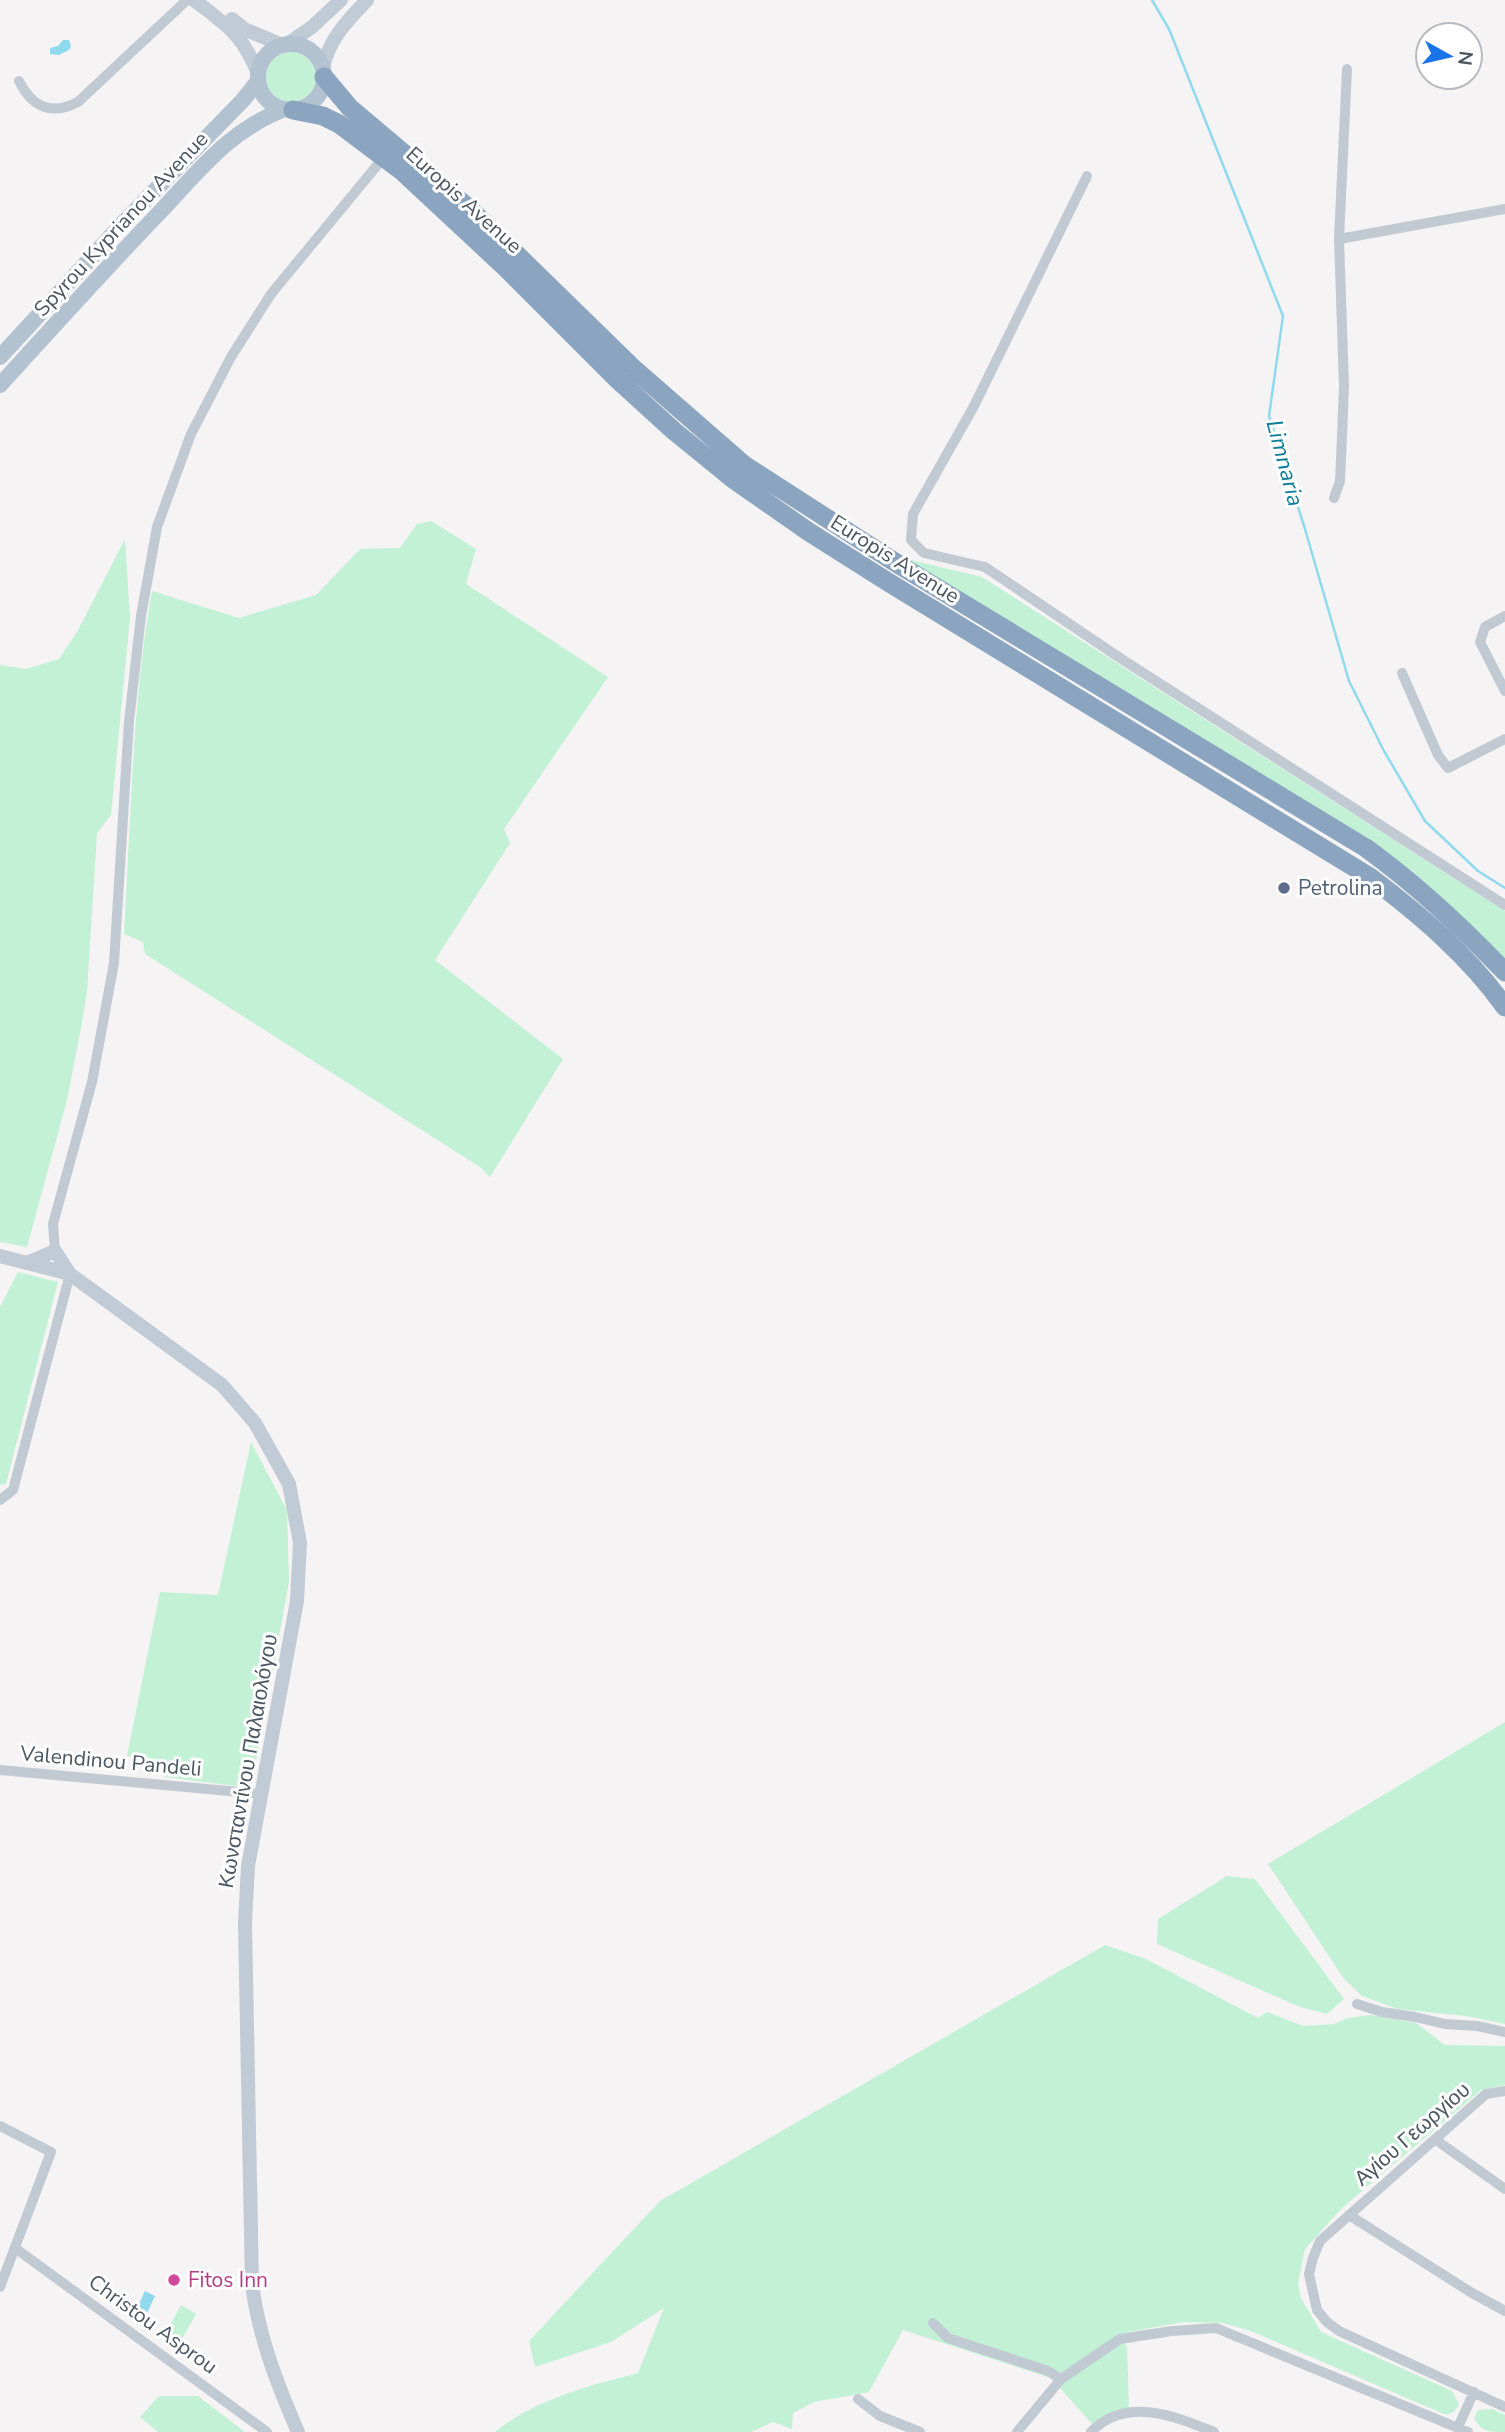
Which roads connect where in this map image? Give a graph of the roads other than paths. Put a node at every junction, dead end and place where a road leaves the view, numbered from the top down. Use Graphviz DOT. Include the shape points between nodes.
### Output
graph roads {
  1 [pos="187,0"];
  2 [pos="194,0"];
  3 [pos="209,0"];
  4 [pos="341,0"];
  5 [pos="368,0"];
  6 [pos="285,45"];
  7 [pos="1348,69"];
  8 [pos="323,73"];
  9 [pos="258,77"];
  10 [pos="19,81"];
  11 [pos="289,109"];
  12 [pos="384,157"];
  13 [pos="1087,176"];
  14 [pos="1505,209"];
  15 [pos="1339,239"];
  16 [pos="0,357"];
  17 [pos="0,385"];
  18 [pos="1334,498"];
  19 [pos="1505,616"];
  20 [pos="1402,673"];
  21 [pos="1505,691"];
  22 [pos="1505,739"];
  23 [pos="1505,905"];
  24 [pos="1505,972"];
  25 [pos="1505,1006"];
  26 [pos="55,1251"];
  27 [pos="0,1256"];
  28 [pos="27,1263"];
  29 [pos="70,1274"];
  30 [pos="0,1500"];
  31 [pos="0,1770"];
  32 [pos="261,1794"];
  33 [pos="1357,2004"];
  34 [pos="1505,2032"];
  35 [pos="1505,2091"];
  36 [pos="0,2126"];
  37 [pos="1436,2140"];
  38 [pos="1505,2189"];
  39 [pos="1349,2215"];
  40 [pos="15,2248"];
  41 [pos="0,2287"];
  42 [pos="1505,2311"];
  43 [pos="933,2323"];
  44 [pos="1061,2379"];
  45 [pos="1474,2392"];
  46 [pos="858,2399"];
  47 [pos="1505,2407"];
  48 [pos="1199,2429"];
  49 [pos="1463,2430"];
  50 [pos="267,2432"];
  51 [pos="298,2432"];
  52 [pos="920,2432"];
  53 [pos="1017,2432"];
  54 [pos="1091,2432"];
  55 [pos="1214,2432"];
  1 -- 10 [label="street" via="64,110 37,105"];
  2 -- 9 [label="street" via="239,36"];
  3 -- 6 [label="street" via="244,29"];
  4 -- 6 [label="street"];
  5 -- 8 [label="street" via="338,31"];
  6 -- 8 [label="main road" via="309,50"];
  6 -- 9 [label="main road" via="266,56"];
  7 -- 15 [label="street"];
  8 -- 11 [label="main road" via="315,99"];
  8 -- 24 [label="highway, Europis Avenue" via="350,108 472,211 634,369 744,465 912,573 1366,849 1423,892"];
  9 -- 11 [label="main road" via="267,99"];
  9 -- 16 [label="main road, Spyrou Kyprianou Avenue" via="243,100"];
  11 -- 12 [label="highway, Europis Avenue" via="339,124"];
  11 -- 17 [label="main road, Spyrou Kyprianou Avenue" via="254,122 226,144"];
  12 -- 25 [label="highway, Europis Avenue" via="489,252 618,380 733,479 832,547 1370,877 1446,941"];
  12 -- 26 [label="street" via="271,294 231,357 191,434 156,527 130,721 114,963 92,1082 52,1224"];
  13 -- 23 [label="street" via="974,406 913,514 911,540 924,553 985,567"];
  14 -- 15 [label="street"];
  15 -- 18 [label="street" via="1344,386 1340,481"];
  19 -- 21 [label="street" via="1485,627 1480,642"];
  20 -- 22 [label="street" via="1448,768"];
  26 -- 28 [label="street"];
  26 -- 29 [label="street"];
  27 -- 28 [label="street"];
  28 -- 29 [label="street"];
  29 -- 30 [label="street" via="13,1490"];
  29 -- 32 [label="street, Κωνσταντίνου Παλαιολόγου" via="222,1385 255,1423 289,1484 300,1543 298,1591"];
  31 -- 32 [label="street, Valendinou Pandeli"];
  32 -- 51 [label="street, Κωνσταντίνου Παλαιολόγου" via="248,1866 245,1923 252,2285 264,2345"];
  33 -- 34 [label="street"];
  35 -- 37 [label="street, Αγίου Γεωργίου" via="1486,2094"];
  36 -- 40 [label="street" via="51,2152"];
  37 -- 38 [label="street"];
  37 -- 39 [label="street, Αγίου Γεωργίου"];
  39 -- 42 [label="street"];
  39 -- 45 [label="street, Αγίου Γεωργίου" via="1320,2241 1312,2258 1309,2274 1317,2310 1339,2331"];
  40 -- 41 [label="street"];
  40 -- 50 [label="street, Christou Asprou"];
  43 -- 44 [label="street" via="948,2338"];
  44 -- 49 [label="street" via="1120,2339 1216,2329"];
  44 -- 53 [label="street"];
  45 -- 47 [label="street, Αγίου Γεωργίου"];
  45 -- 49 [label="street"];
  46 -- 52 [label="street" via="880,2416"];
  48 -- 54 [label="street" via="1162,2413 1135,2412 1105,2421"];
  48 -- 55 [label="street"];
}
